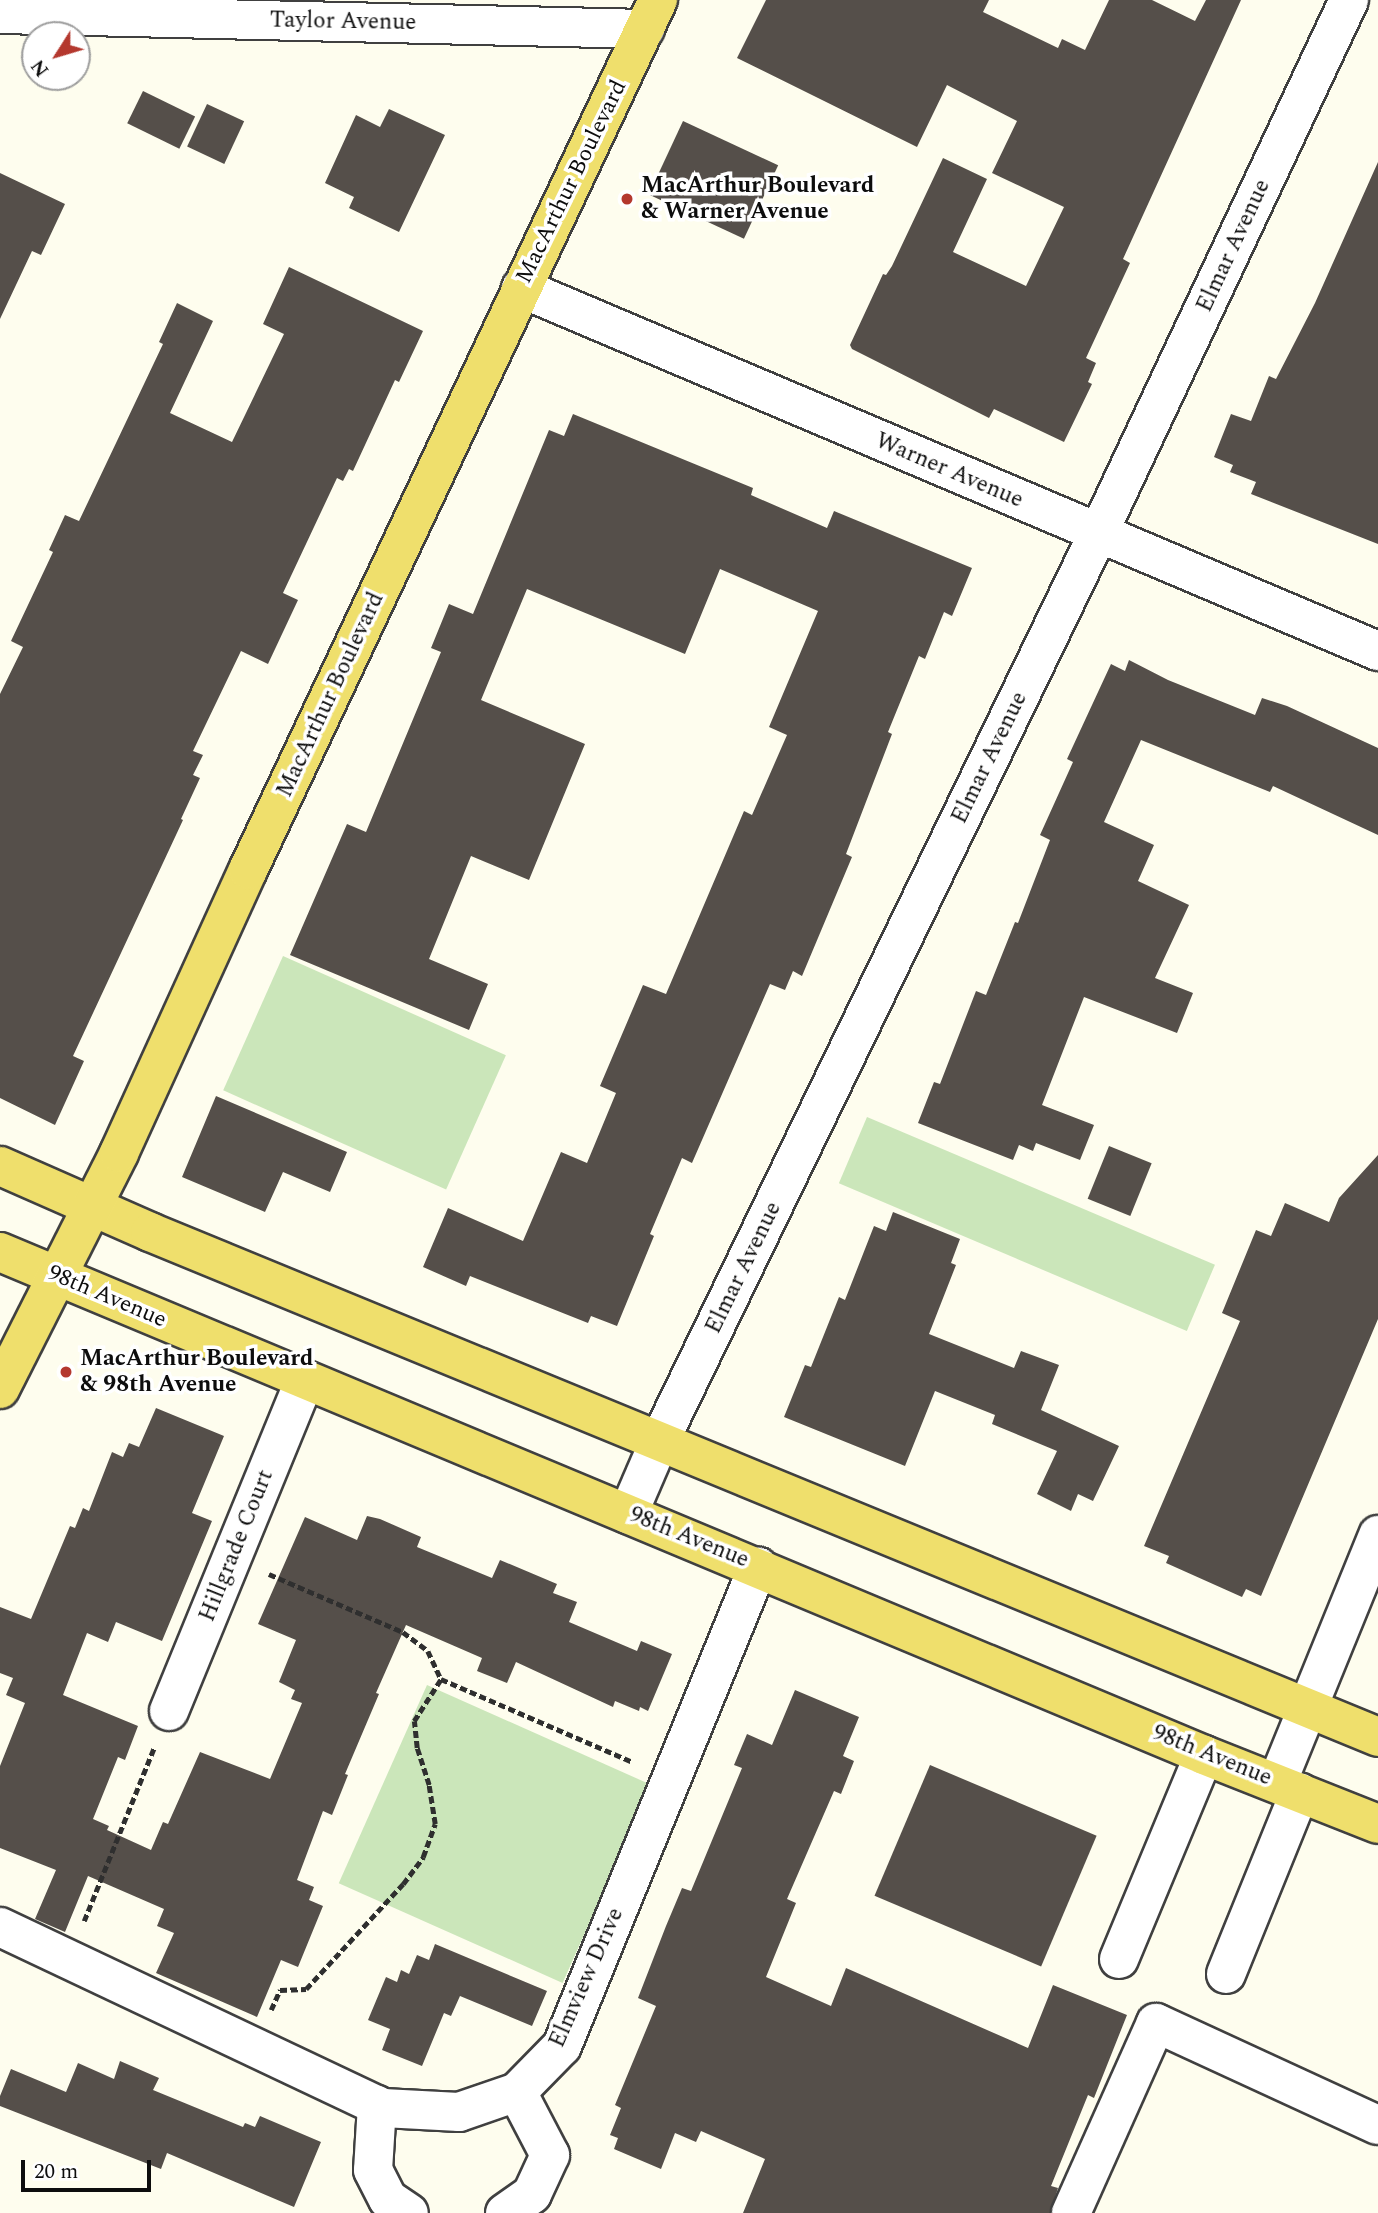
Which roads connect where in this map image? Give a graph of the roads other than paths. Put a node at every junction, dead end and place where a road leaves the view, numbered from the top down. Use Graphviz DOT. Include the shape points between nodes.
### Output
graph roads {
  1 [pos="1349,0"];
  2 [pos="0,14"];
  3 [pos="652,14"];
  4 [pos="521,288"];
  5 [pos="1098,534"];
  6 [pos="1378,651"];
  7 [pos="0,1166"];
  8 [pos="92,1208"];
  9 [pos="0,1252"];
  10 [pos="58,1278"];
  11 [pos="304,1380"];
  12 [pos="0,1389"];
  13 [pos="659,1442"];
  14 [pos="628,1514"];
  15 [pos="1378,1535"];
  16 [pos="758,1567"];
  17 [pos="1310,1709"];
  18 [pos="169,1711"];
  19 [pos="1378,1737"];
  20 [pos="1204,1755"];
  21 [pos="1289,1787"];
  22 [pos="1378,1824"];
  23 [pos="0,1927"];
  24 [pos="1119,1959"];
  25 [pos="1226,1974"];
  26 [pos="517,2092"];
  27 [pos="377,2105"];
  28 [pos="1378,2125"];
  29 [pos="409,2213"];
  30 [pos="505,2213"];
  31 [pos="1071,2213"];
  1 -- 5 [label="street, Elmar Avenue"];
  2 -- 3 [label="street, Taylor Avenue"];
  3 -- 4 [label="main road, MacArthur Boulevard"];
  4 -- 5 [label="street, Warner Avenue"];
  4 -- 8 [label="main road, MacArthur Boulevard"];
  5 -- 6 [label="street, Warner Avenue"];
  5 -- 13 [label="street, Elmar Avenue"];
  7 -- 8 [label="main road"];
  8 -- 10 [label="main road, MacArthur Boulevard"];
  8 -- 13 [label="main road"];
  9 -- 10 [label="main road, 98th Avenue"];
  10 -- 11 [label="main road, 98th Avenue"];
  10 -- 12 [label="main road, MacArthur Boulevard"];
  11 -- 14 [label="main road, 98th Avenue"];
  11 -- 18 [label="street, Hillgrade Court"];
  13 -- 14 [label="street, Elmar Avenue"];
  13 -- 17 [label="main road"];
  14 -- 16 [label="main road, 98th Avenue"];
  15 -- 17 [label="street"];
  16 -- 20 [label="main road, 98th Avenue"];
  16 -- 26 [label="street, Elmview Drive" via="562,2046"];
  17 -- 19 [label="main road"];
  17 -- 21 [label="street"];
  20 -- 21 [label="main road, 98th Avenue"];
  20 -- 24 [label="street"];
  21 -- 22 [label="main road, 98th Avenue"];
  21 -- 25 [label="street"];
  23 -- 27 [label="street, Elmview Drive"];
  26 -- 27 [label="street, Elmview Drive" via="459,2112"];
  26 -- 30 [label="street" via="550,2155 532,2194"];
  27 -- 29 [label="street" via="373,2170 388,2199"];
  28 -- 31 [label="street" via="1156,2023"];
}
